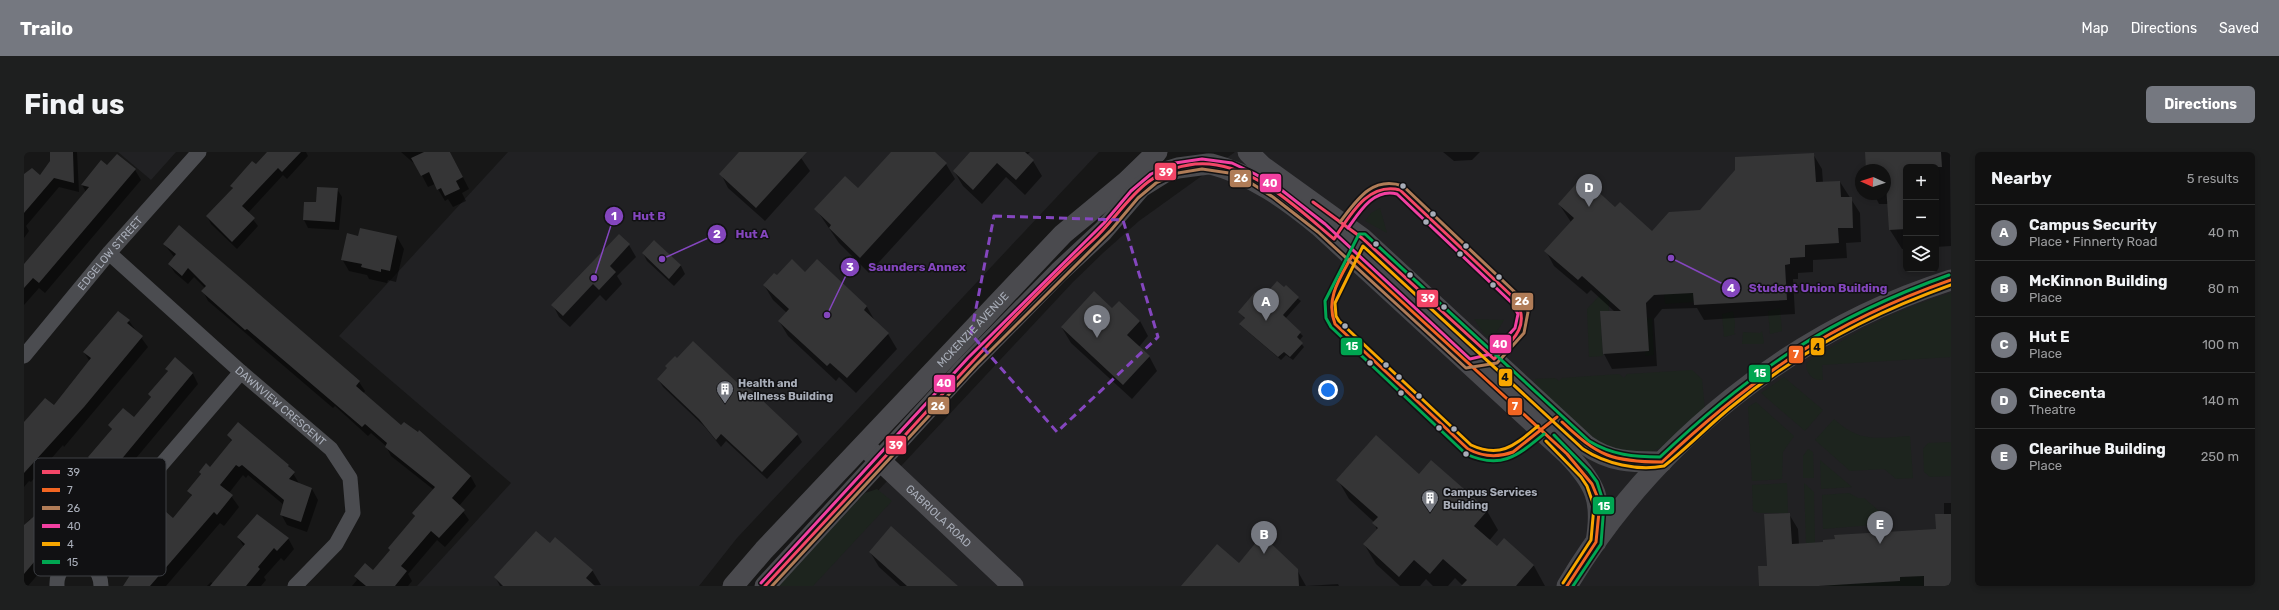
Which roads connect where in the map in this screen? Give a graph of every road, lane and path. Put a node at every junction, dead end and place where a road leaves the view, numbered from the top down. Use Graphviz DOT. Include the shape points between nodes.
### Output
graph roads {
  1 [pos="199,152"];
  2 [pos="1157,152"];
  3 [pos="1187,152"];
  4 [pos="1238,152"];
  5 [pos="1248,152"];
  6 [pos="1210,164"];
  7 [pos="109,253"];
  8 [pos="1951,280"];
  9 [pos="24,356"];
  10 [pos="241,372"];
  11 [pos="863,446"];
  12 [pos="166,459"];
  13 [pos="881,461"];
  14 [pos="1662,462"];
  15 [pos="1596,542"];
  16 [pos="58,576"];
  17 [pos="99,576"];
  18 [pos="57,586"];
  19 [pos="101,586"];
  20 [pos="295,586"];
  21 [pos="733,586"];
  22 [pos="765,586"];
  23 [pos="1013,586"];
  24 [pos="1567,586"];
  1 -- 7 [label="street, EDGELOW STREET"];
  2 -- 11 [label="street, MCKENZIE AVENUE" via="1063,234"];
  3 -- 6 [label="street" via="1195,159"];
  4 -- 6 [label="street, MCKENZIE AVENUE" via="1228,160"];
  5 -- 14 [label="street" via="1262,166 1362,238 1586,445 1598,453 1618,460"];
  6 -- 13 [label="street, MCKENZIE AVENUE" via="1165,172 1141,187 1103,230 964,369"];
  6 -- 15 [label="street" via="1255,180 1276,192 1314,222 1568,454 1585,474 1597,496 1599,512"];
  7 -- 9 [label="street, EDGELOW STREET"];
  7 -- 10 [label="street, DAWNVIEW CRESCENT"];
  8 -- 14 [label="street" via="1873,310 1805,347 1740,392"];
  10 -- 12 [label="street"];
  10 -- 20 [label="street, DAWNVIEW CRESCENT" via="331,449 350,478 353,513 336,544"];
  11 -- 13 [label="street, GABRIOLA ROAD"];
  11 -- 21 [label="street, MCKENZIE AVENUE"];
  13 -- 22 [label="street, MCKENZIE AVENUE"];
  13 -- 23 [label="street, GABRIOLA ROAD"];
  14 -- 15 [label="street"];
  15 -- 24 [label="street"];
  16 -- 18 [label="street"];
  17 -- 19 [label="street"];
}
